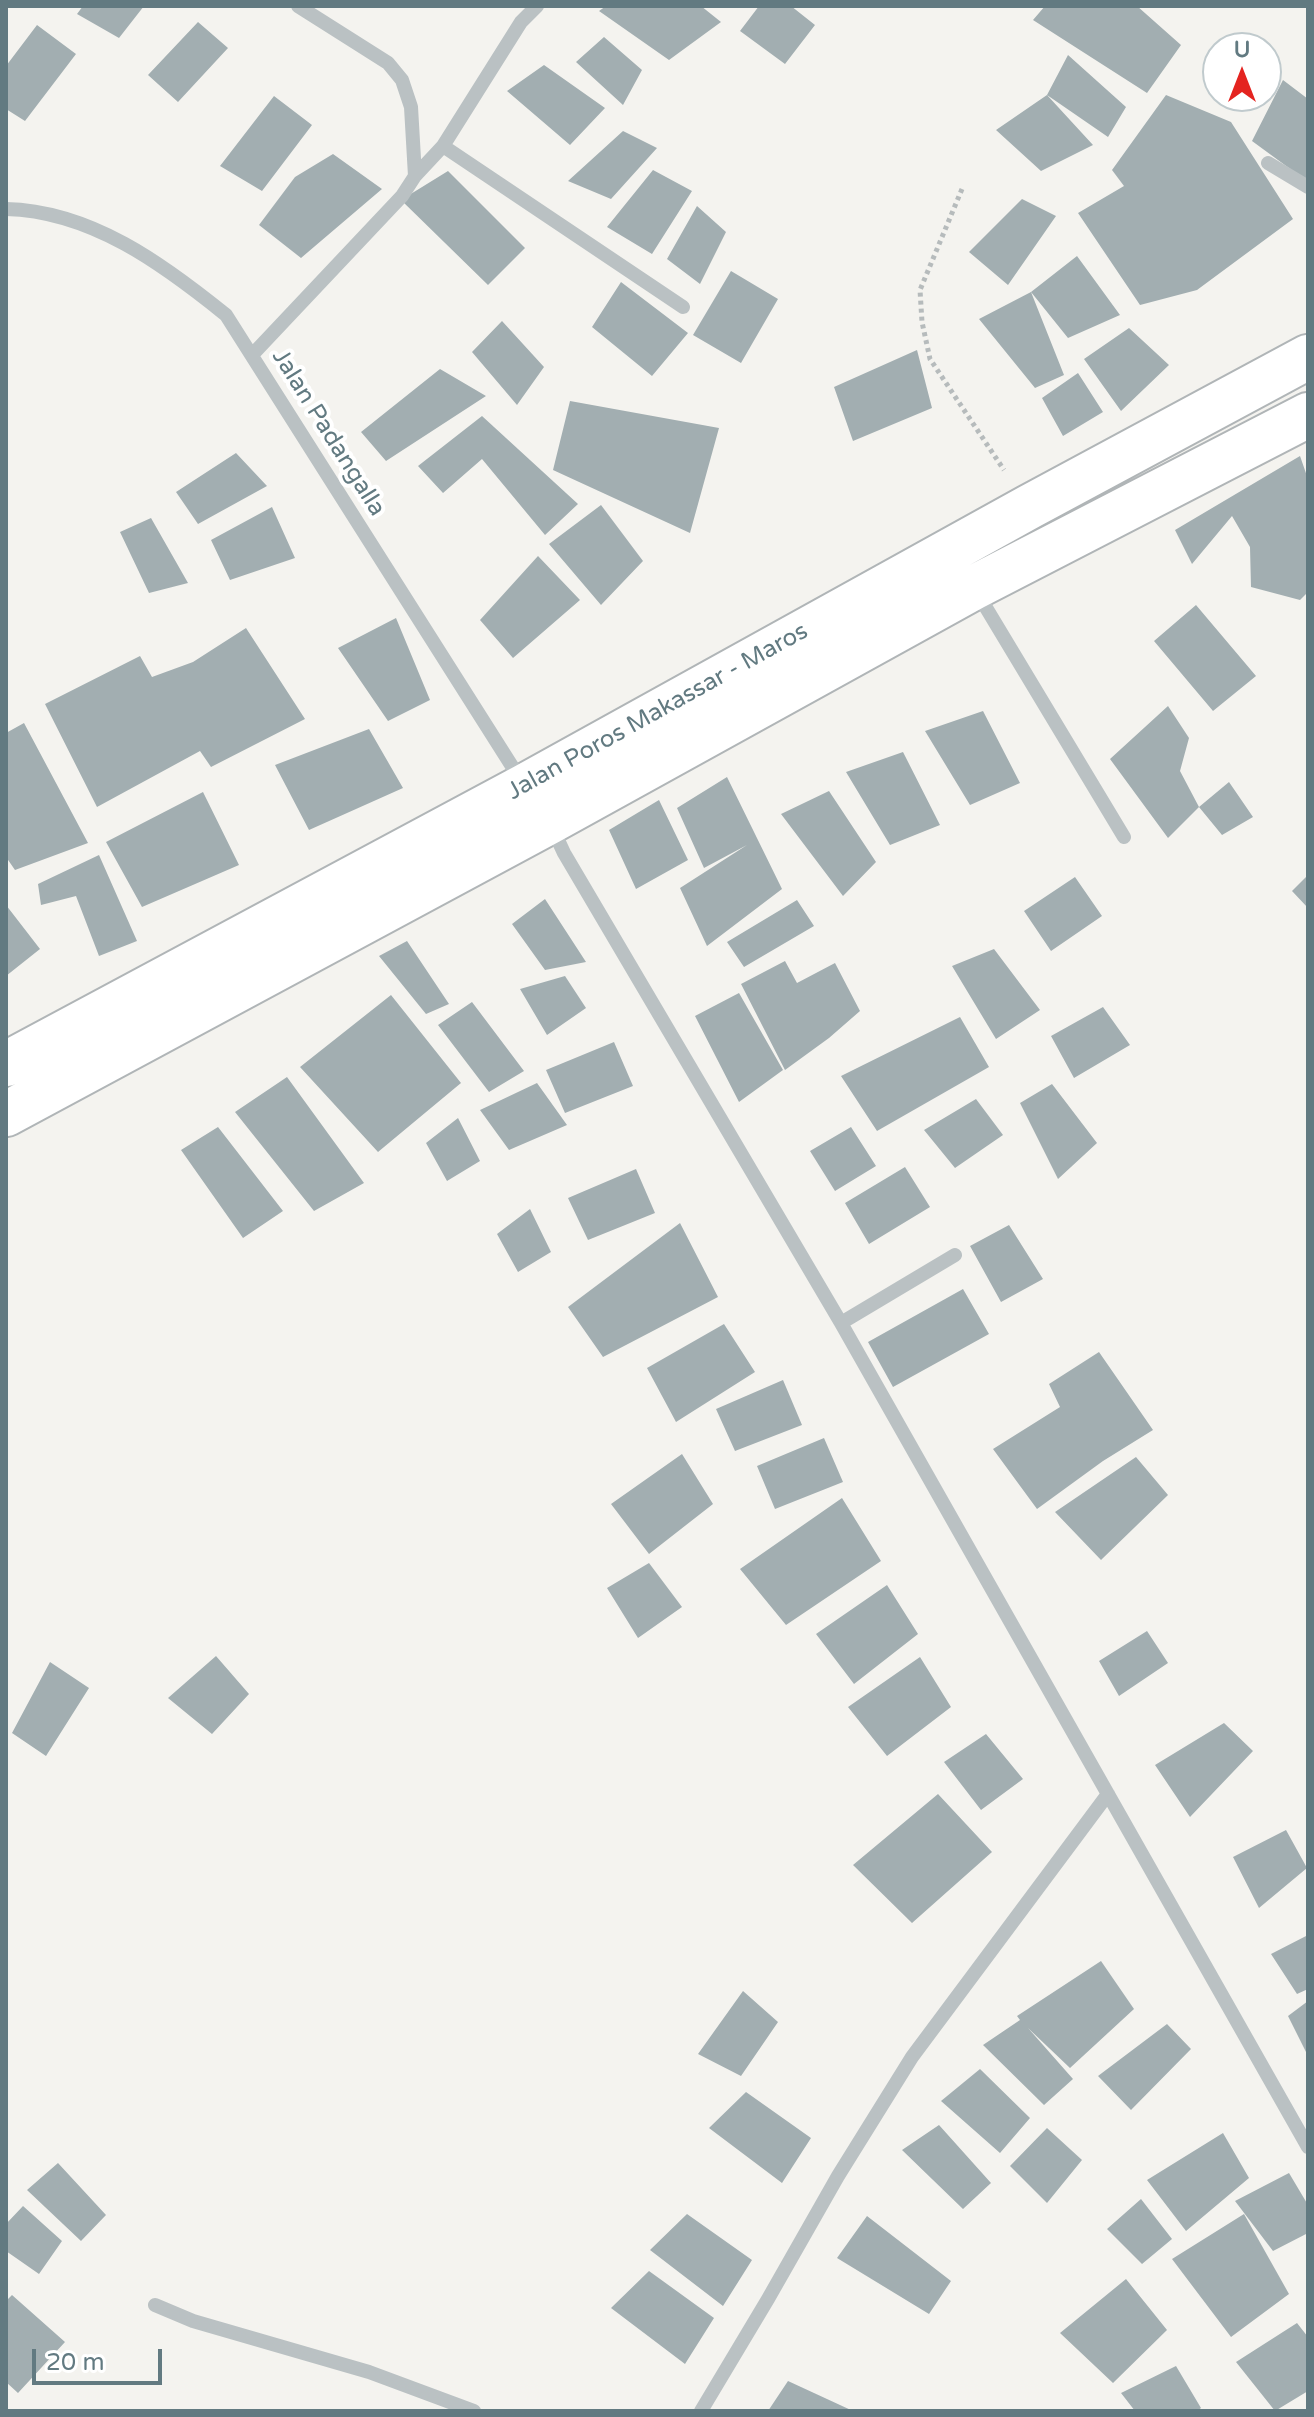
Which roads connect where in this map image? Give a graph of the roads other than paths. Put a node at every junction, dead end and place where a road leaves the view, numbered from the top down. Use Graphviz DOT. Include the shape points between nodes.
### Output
graph roads {
  1 [pos="298,6"];
  2 [pos="537,6"];
  3 [pos="443,146"];
  4 [pos="1268,163"];
  5 [pos="415,176"];
  6 [pos="1308,187"];
  7 [pos="6,209"];
  8 [pos="683,307"];
  9 [pos="253,354"];
  10 [pos="1308,357"];
  11 [pos="1308,415"];
  12 [pos="973,588"];
  13 [pos="525,786"];
  14 [pos="549,822"];
  15 [pos="1124,837"];
  16 [pos="6,1064"];
  17 [pos="6,1114"];
  18 [pos="955,1255"];
  19 [pos="841,1323"];
  20 [pos="1108,1794"];
  21 [pos="1308,2147"];
  22 [pos="155,2305"];
  23 [pos="474,2411"];
  24 [pos="701,2411"];
  1 -- 5 [label="street" via="388,63 402,80 411,107"];
  2 -- 3 [label="street" via="521,22"];
  3 -- 5 [label="street"];
  3 -- 8 [label="street"];
  4 -- 6 [label="street"];
  5 -- 9 [label="street"];
  7 -- 9 [label="street, Jalan Padangalla" via="54,216 115,238 173,272 226,315"];
  9 -- 13 [label="street, Jalan Padangalla"];
  10 -- 13 [label="highway, Jalan Poros Makassar - Maros"];
  11 -- 12 [label="highway, Jalan Poros Makassar - Maros"];
  12 -- 14 [label="highway, Jalan Poros Makassar - Maros"];
  12 -- 15 [label="street"];
  13 -- 16 [label="highway, Jalan Poros Makassar - Maros"];
  14 -- 17 [label="highway, Jalan Poros Makassar - Maros"];
  14 -- 19 [label="street"];
  18 -- 19 [label="street"];
  19 -- 20 [label="street"];
  20 -- 21 [label="street"];
  20 -- 24 [label="street" via="912,2057"];
  22 -- 23 [label="street"];
}
